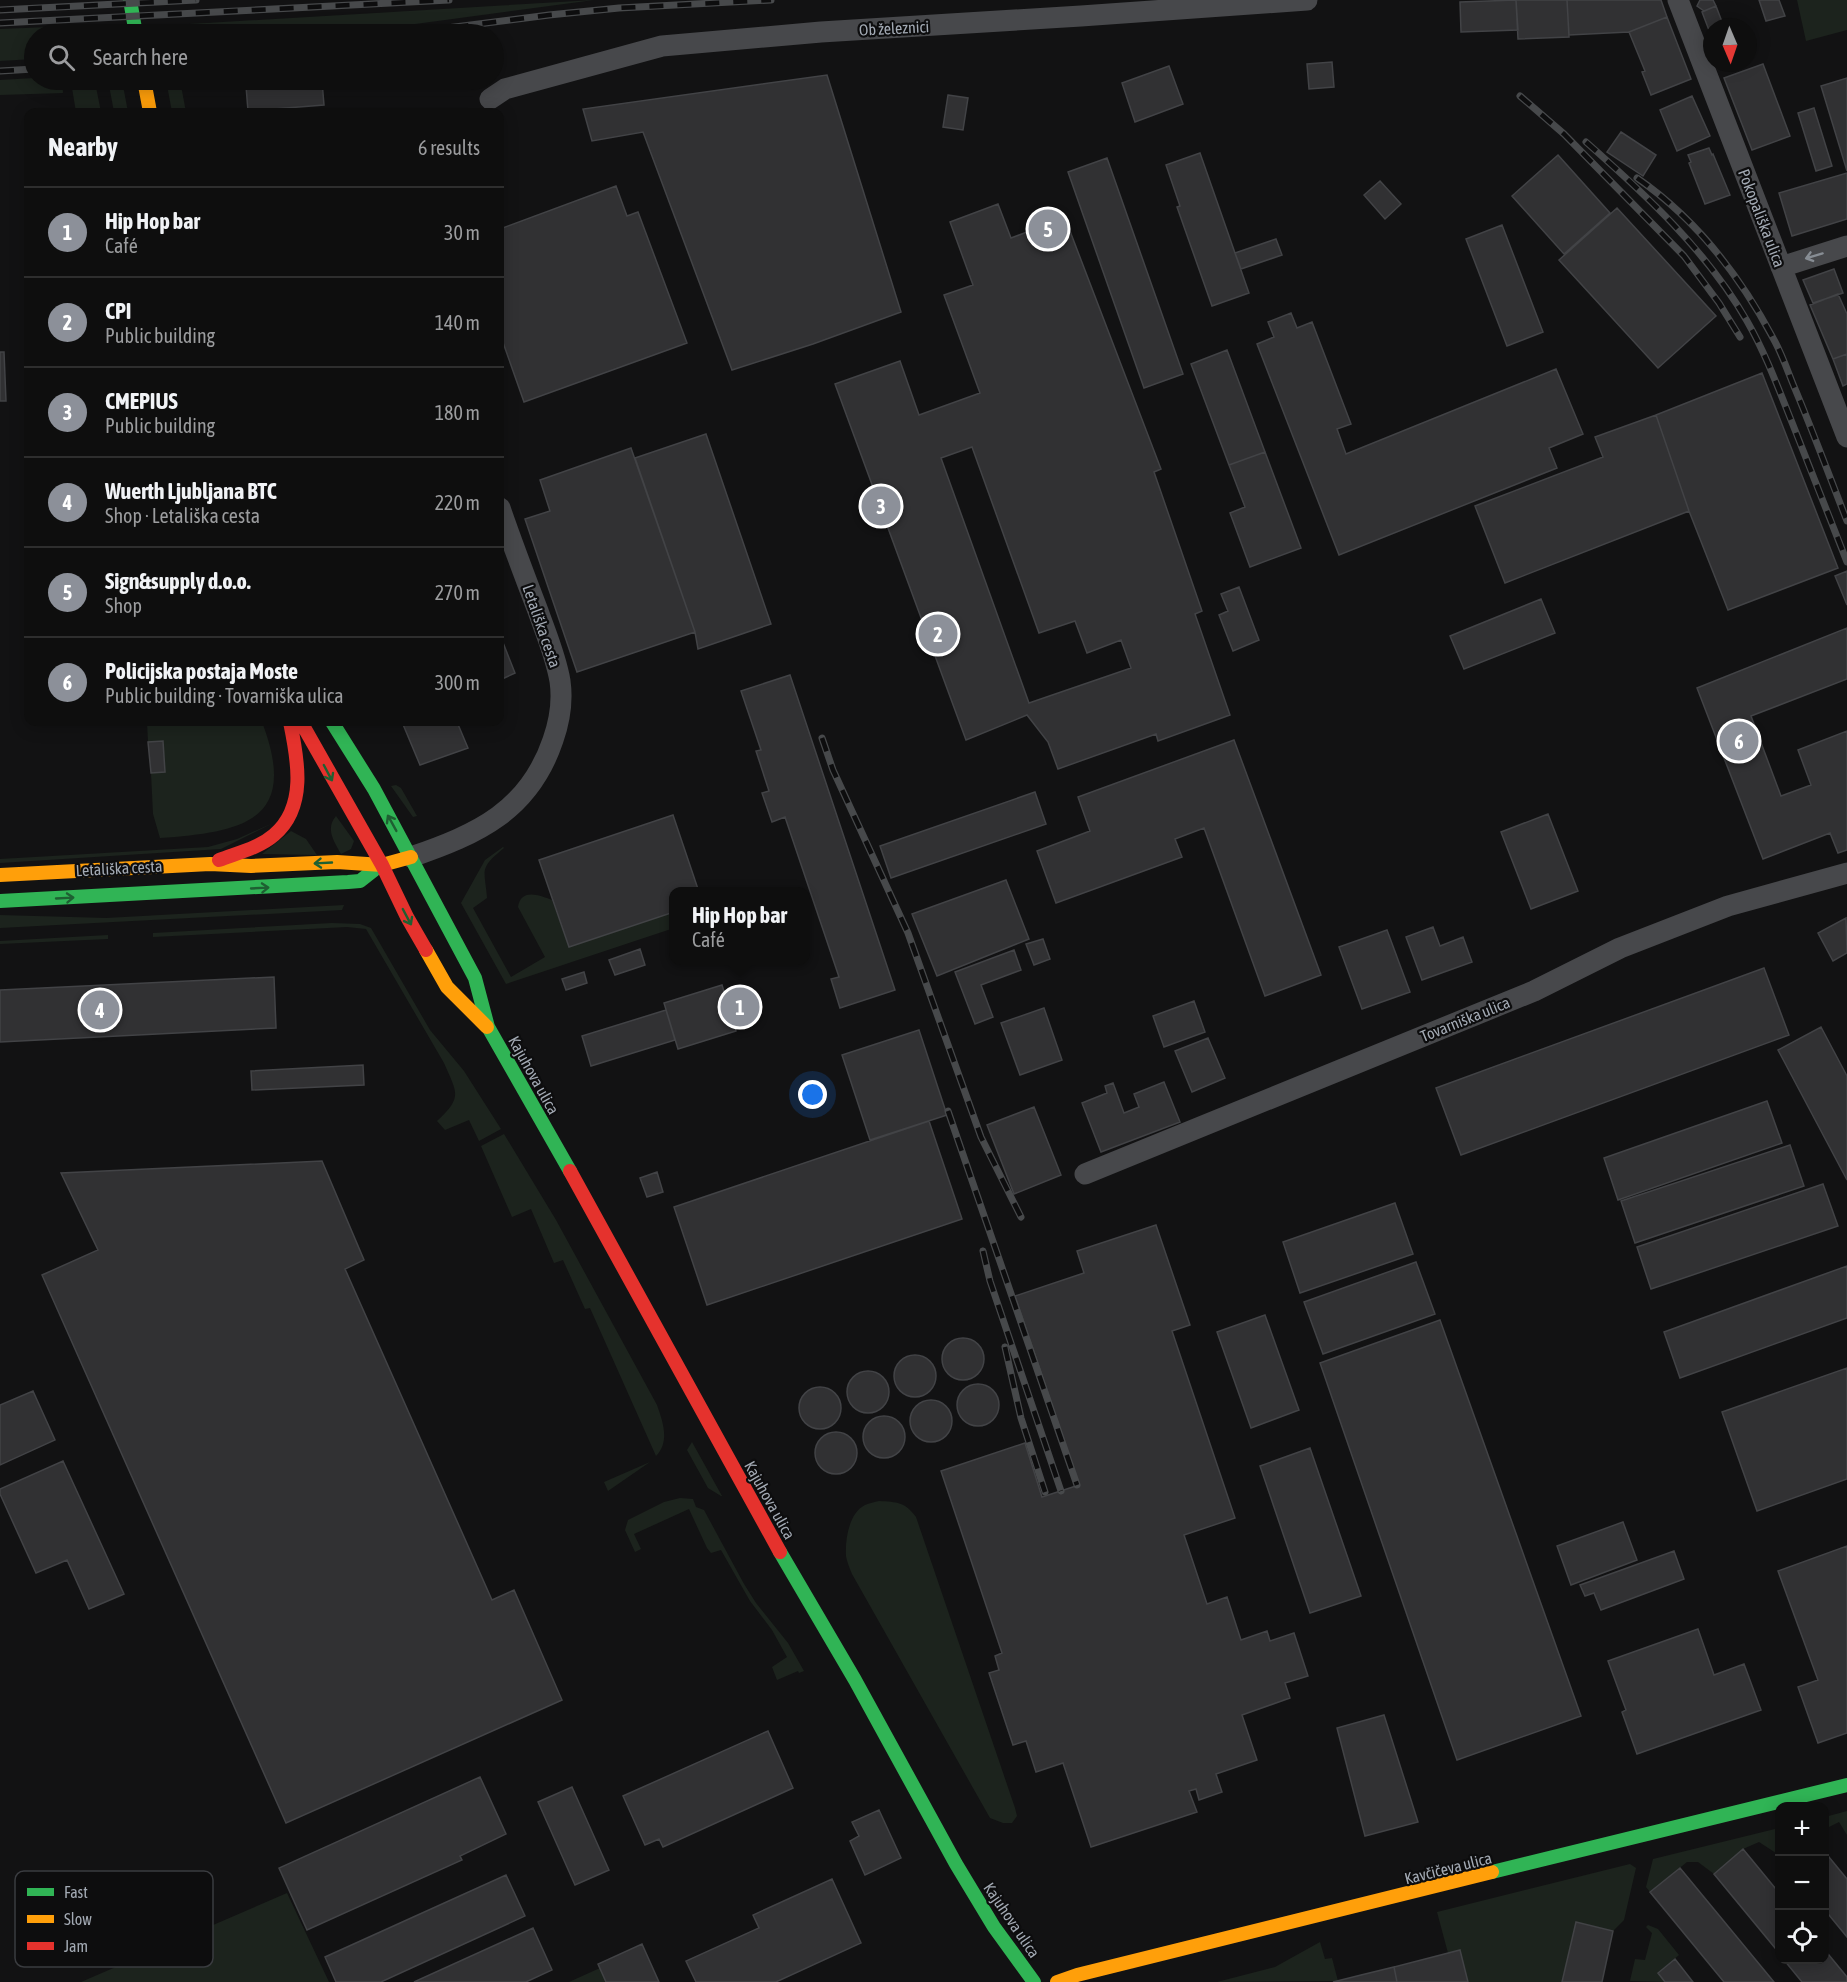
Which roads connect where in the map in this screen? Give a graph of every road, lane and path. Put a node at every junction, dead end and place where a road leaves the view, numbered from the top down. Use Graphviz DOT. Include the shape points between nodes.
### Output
graph roads {
  1 [pos="130,0"];
  2 [pos="1307,0"];
  3 [pos="1678,0"];
  4 [pos="134,24"];
  5 [pos="146,90"];
  6 [pos="490,99"];
  7 [pos="149,108"];
  8 [pos="1847,246"];
  9 [pos="1781,267"];
  10 [pos="1847,436"];
  11 [pos="504,519"];
  12 [pos="291,726"];
  13 [pos="303,726"];
  14 [pos="335,726"];
  15 [pos="411,856"];
  16 [pos="210,864"];
  17 [pos="382,865"];
  18 [pos="1847,873"];
  19 [pos="0,875"];
  20 [pos="2,901"];
  21 [pos="488,1027"];
  22 [pos="1085,1174"];
  23 [pos="1847,1785"];
  24 [pos="1035,1982"];
  25 [pos="1057,1982"];
  1 -- 4 [label="main road"];
  2 -- 6 [label="street, Ob železnici" via="662,45 506,89"];
  3 -- 9 [label="street, Pokopališka ulica"];
  5 -- 7 [label="main road"];
  8 -- 9 [label="street, one-way"];
  9 -- 10 [label="street, Pokopališka ulica"];
  11 -- 15 [label="street, Letališka cesta" via="556,662 561,697 559,722 541,768 516,802 460,838"];
  12 -- 16 [label="main road" via="297,794 285,825 274,836"];
  13 -- 17 [label="main road, Kajuhova ulica, one-way"];
  15 -- 14 [label="main road, Kajuhova ulica, one-way"];
  15 -- 17 [label="main road, Letališka cesta"];
  15 -- 21 [label="main road, Kajuhova ulica" via="475,978"];
  17 -- 16 [label="main road, Letališka cesta, one-way"];
  16 -- 19 [label="main road, Letališka cesta"];
  20 -- 17 [label="main road, Letališka cesta, one-way" via="360,881"];
  17 -- 21 [label="main road, Kajuhova ulica, one-way" via="447,987"];
  18 -- 22 [label="street, Tovarniška ulica" via="1728,906 1620,948 1534,991"];
  21 -- 24 [label="main road, Kajuhova ulica" via="956,1864 994,1927"];
  23 -- 25 [label="main road, Kavčičeva ulica"];
}
